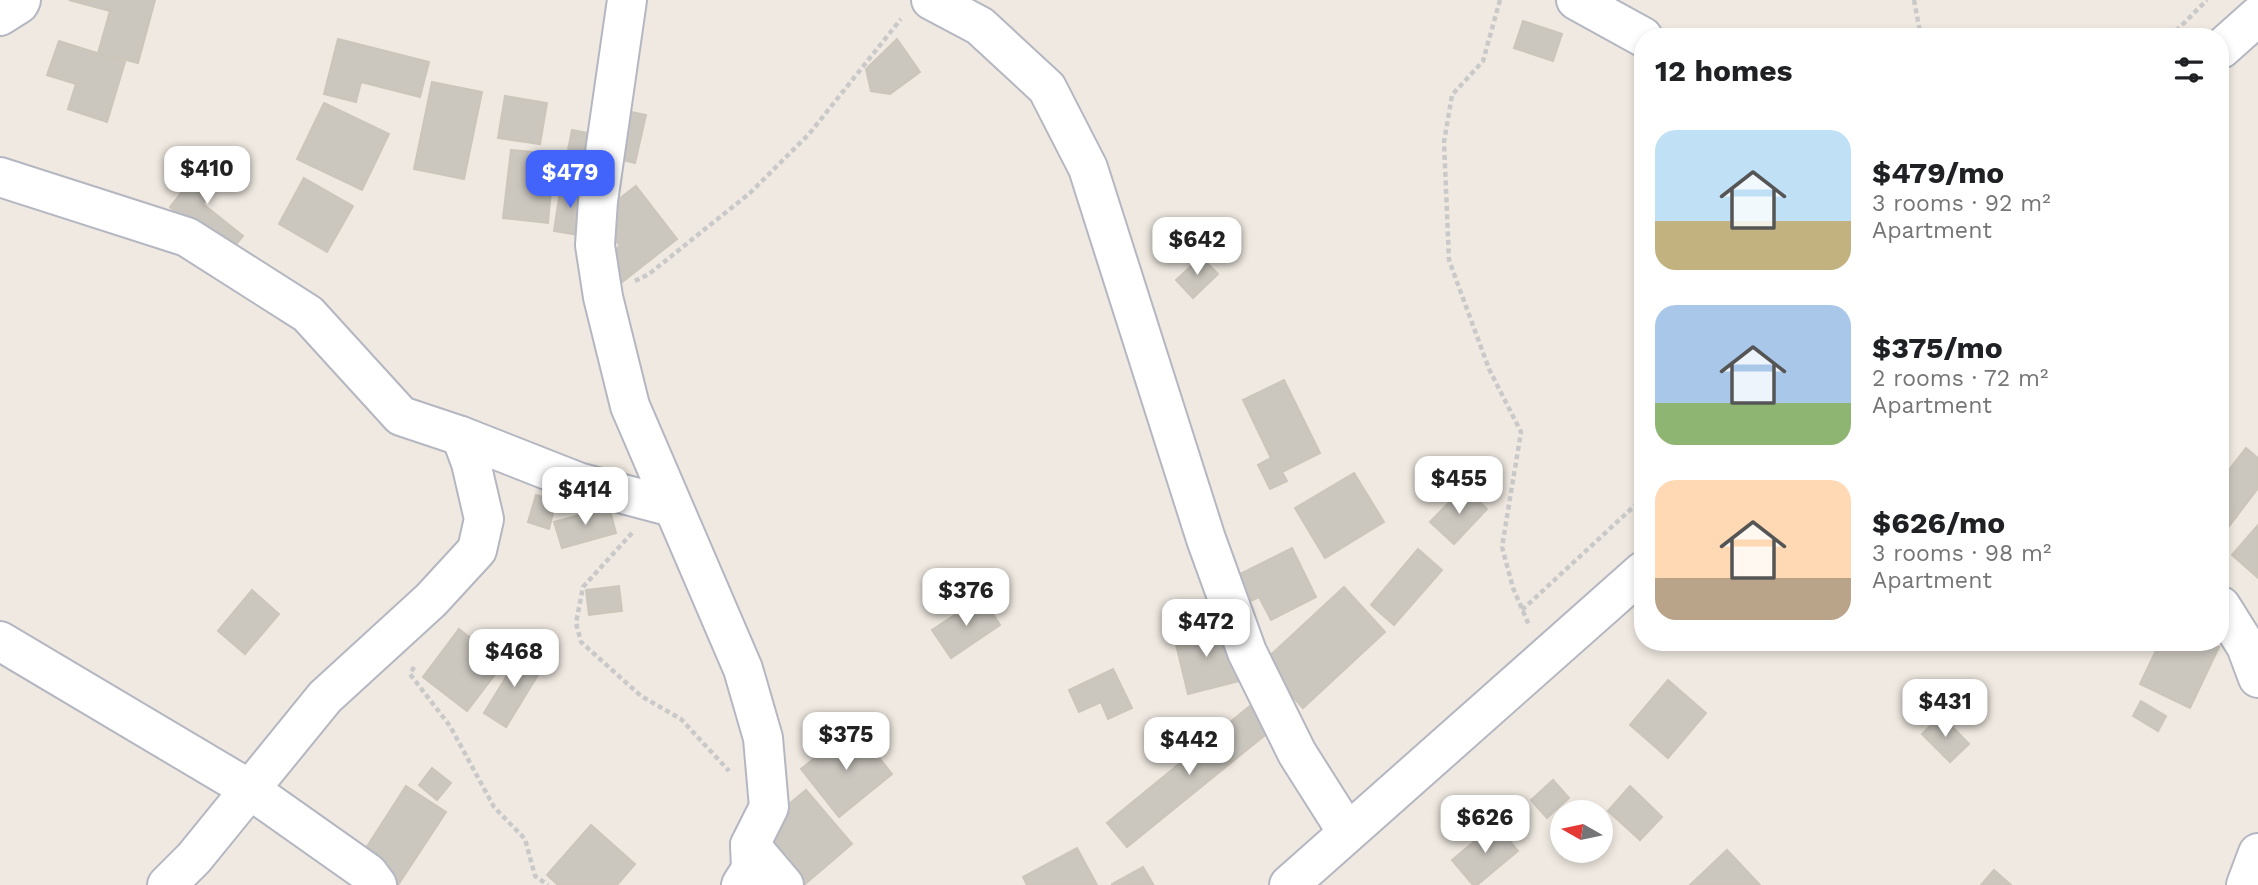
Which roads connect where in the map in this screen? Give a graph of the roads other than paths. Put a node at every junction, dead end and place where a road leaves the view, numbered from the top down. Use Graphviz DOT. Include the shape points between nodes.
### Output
graph roads {
  1 [pos="21,0"];
  2 [pos="627,0"];
  3 [pos="1576,0"];
  4 [pos="919,5"];
  5 [pos="0,16"];
  6 [pos="2258,16"];
  7 [pos="1634,32"];
  8 [pos="2229,42"];
  9 [pos="0,177"];
  10 [pos="461,436"];
  11 [pos="665,505"];
  12 [pos="1634,579"];
  13 [pos="2229,619"];
  14 [pos="0,641"];
  15 [pos="2258,678"];
  16 [pos="249,789"];
  17 [pos="1347,832"];
  18 [pos="750,845"];
  19 [pos="2258,853"];
  20 [pos="167,885"];
  21 [pos="377,885"];
  22 [pos="741,885"];
  23 [pos="784,885"];
  24 [pos="1289,885"];
  25 [pos="2246,885"];
  1 -- 5 [label="street"];
  2 -- 11 [label="street" via="595,245 630,406"];
  3 -- 7 [label="street"];
  4 -- 17 [label="street" via="980,26 1047,88 1088,168 1206,539 1247,652 1297,753"];
  6 -- 8 [label="street"];
  9 -- 10 [label="street" via="187,236 308,314 401,416"];
  10 -- 11 [label="street" via="578,482"];
  10 -- 16 [label="street" via="484,519 477,550 431,600 325,697"];
  11 -- 18 [label="street" via="743,669 763,738 769,807"];
  12 -- 17 [label="street"];
  13 -- 15 [label="street"];
  14 -- 16 [label="street"];
  16 -- 20 [label="street"];
  16 -- 21 [label="street" via="368,873"];
  17 -- 24 [label="street"];
  18 -- 22 [label="street" via="751,869"];
  18 -- 23 [label="street"];
  19 -- 25 [label="street"];
}
